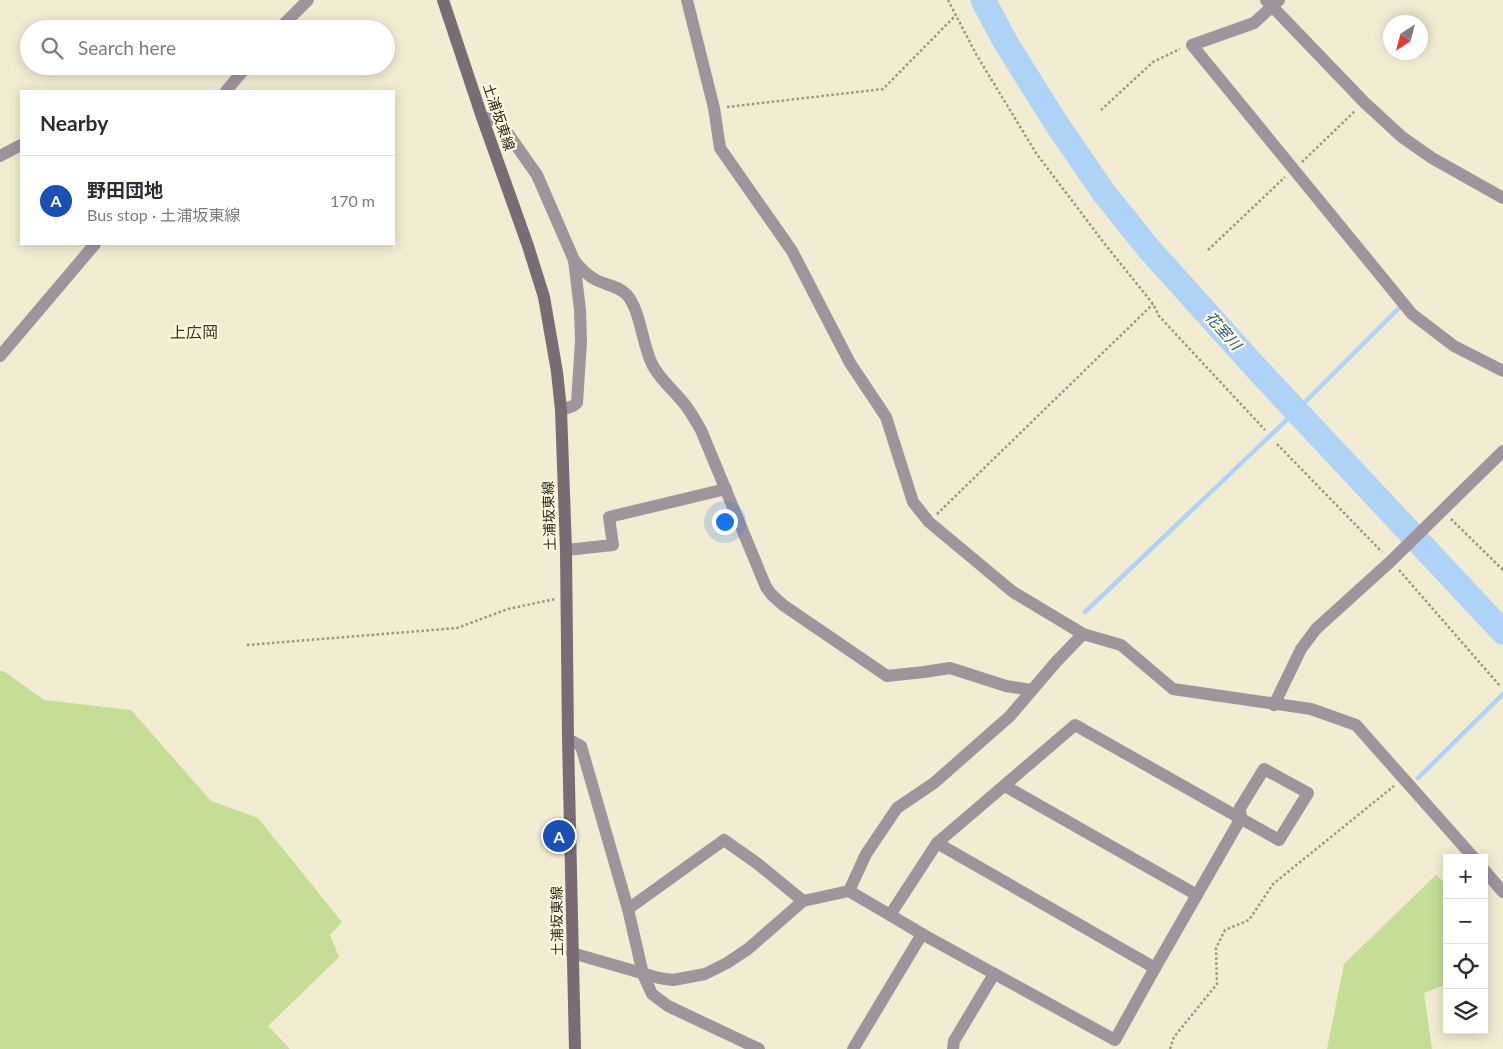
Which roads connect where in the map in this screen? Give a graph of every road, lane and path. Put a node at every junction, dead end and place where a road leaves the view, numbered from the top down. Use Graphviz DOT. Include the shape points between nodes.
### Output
graph roads {
  1 [pos="308,0"];
  2 [pos="443,0"];
  3 [pos="687,0"];
  4 [pos="948,0"];
  5 [pos="1272,2"];
  6 [pos="956,15"];
  7 [pos="288,20"];
  8 [pos="1192,45"];
  9 [pos="239,75"];
  10 [pos="227,90"];
  11 [pos="1364,102"];
  12 [pos="714,108"];
  13 [pos="1100,110"];
  14 [pos="482,117"];
  15 [pos="20,146"];
  16 [pos="0,156"];
  17 [pos="1294,170"];
  18 [pos="1503,198"];
  19 [pos="94,245"];
  20 [pos="1208,250"];
  21 [pos="574,260"];
  22 [pos="1153,304"];
  23 [pos="0,356"];
  24 [pos="1503,371"];
  25 [pos="561,410"];
  26 [pos="1265,430"];
  27 [pos="1503,451"];
  28 [pos="726,489"];
  29 [pos="1442,510"];
  30 [pos="929,522"];
  31 [pos="566,550"];
  32 [pos="1503,570"];
  33 [pos="566,596"];
  34 [pos="1083,634"];
  35 [pos="247,646"];
  36 [pos="1032,690"];
  37 [pos="1274,705"];
  38 [pos="568,739"];
  39 [pos="1403,778"];
  40 [pos="1005,786"];
  41 [pos="1241,818"];
  42 [pos="938,843"];
  43 [pos="1470,854"];
  44 [pos="1488,875"];
  45 [pos="849,892"];
  46 [pos="1503,892"];
  47 [pos="1197,895"];
  48 [pos="803,901"];
  49 [pos="628,909"];
  50 [pos="890,915"];
  51 [pos="922,934"];
  52 [pos="572,953"];
  53 [pos="1155,968"];
  54 [pos="643,974"];
  55 [pos="994,974"];
  56 [pos="574,1049"];
  57 [pos="759,1049"];
  58 [pos="853,1049"];
  59 [pos="953,1049"];
  60 [pos="1170,1049"];
  1 -- 7 [label="street"];
  2 -- 14 [label="main road, 土浦坂東線"];
  3 -- 12 [label="street"];
  4 -- 6 [label="path"];
  5 -- 8 [label="street" via="1254,22"];
  5 -- 11 [label="street"];
  6 -- 12 [label="path" via="883,89"];
  6 -- 22 [label="path" via="1036,153"];
  8 -- 13 [label="path" via="1153,62"];
  8 -- 17 [label="street"];
  9 -- 10 [label="street"];
  11 -- 17 [label="path"];
  11 -- 18 [label="street" via="1402,137 1432,158"];
  12 -- 30 [label="street" via="720,148 792,251 850,364 886,417 913,502"];
  14 -- 21 [label="street" via="499,121 537,175"];
  14 -- 25 [label="main road, 土浦坂東線" via="544,297 552,333"];
  15 -- 16 [label="street"];
  17 -- 20 [label="path"];
  17 -- 24 [label="street" via="1412,314 1454,346"];
  19 -- 23 [label="street"];
  21 -- 25 [label="street" via="581,341 577,402"];
  21 -- 28 [label="street" via="588,275 613,286 632,302 653,366 693,416"];
  22 -- 26 [label="path" via="1159,316"];
  22 -- 30 [label="path"];
  25 -- 31 [label="main road, 土浦坂東線"];
  27 -- 29 [label="street"];
  28 -- 31 [label="street" via="609,517 613,545"];
  28 -- 36 [label="street" via="771,594 887,676 950,668 1006,686"];
  29 -- 32 [label="path"];
  29 -- 37 [label="street" via="1316,629 1301,649"];
  30 -- 34 [label="street" via="1012,592"];
  31 -- 33 [label="main road, 土浦坂東線"];
  33 -- 35 [label="path" via="508,608 458,628"];
  33 -- 38 [label="main road, 土浦坂東線"];
  34 -- 36 [label="street"];
  34 -- 37 [label="street" via="1121,645 1173,690"];
  36 -- 45 [label="street" via="1010,716 941,777 897,808 866,854"];
  37 -- 39 [label="street" via="1311,710 1356,725"];
  38 -- 49 [label="street" via="581,746"];
  38 -- 52 [label="main road, 土浦坂東線"];
  39 -- 43 [label="street"];
  39 -- 60 [label="path" via="1273,884 1249,920 1225,930 1216,948 1217,984 1174,1037"];
  40 -- 41 [label="street" via="1075,725"];
  40 -- 42 [label="street"];
  40 -- 47 [label="street"];
  41 -- 41 [label="street" via="1278,840 1308,793 1264,769 1240,808"];
  41 -- 47 [label="street"];
  42 -- 50 [label="street"];
  42 -- 53 [label="street"];
  44 -- 46 [label="street"];
  45 -- 48 [label="street"];
  45 -- 50 [label="street"];
  47 -- 53 [label="street"];
  48 -- 49 [label="street" via="724,840"];
  48 -- 54 [label="street" via="748,949 705,974 673,980"];
  49 -- 54 [label="street"];
  50 -- 51 [label="street"];
  51 -- 55 [label="street"];
  51 -- 58 [label="street"];
  52 -- 54 [label="street"];
  52 -- 56 [label="main road, 土浦坂東線"];
  53 -- 55 [label="street" via="1114,1040"];
  54 -- 57 [label="street" via="652,994 668,1006"];
  55 -- 59 [label="street" via="954,1040"];
}
